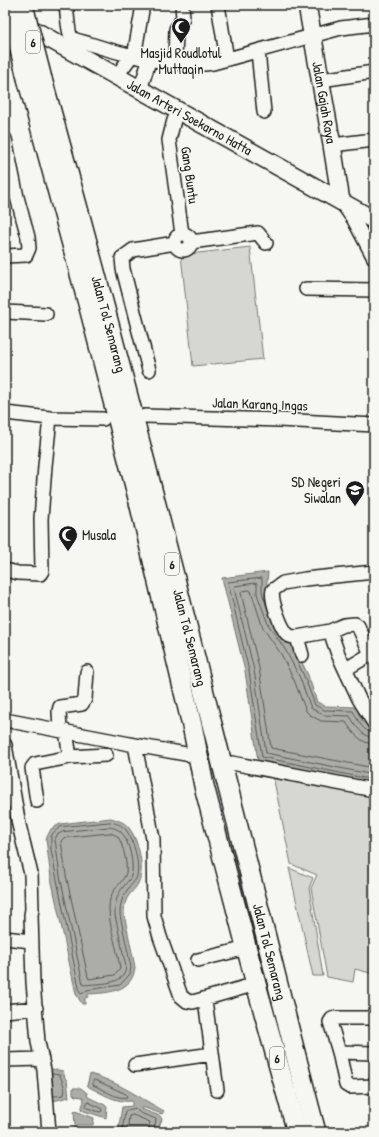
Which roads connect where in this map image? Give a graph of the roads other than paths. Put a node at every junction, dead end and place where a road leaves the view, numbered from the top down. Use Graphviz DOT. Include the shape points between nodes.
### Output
graph roads {
  1 [pos="9,5"];
  2 [pos="23,5"];
  3 [pos="66,5"];
  4 [pos="143,5"];
  5 [pos="182,5"];
  6 [pos="218,5"];
  7 [pos="308,5"];
  8 [pos="5,14"];
  9 [pos="374,24"];
  10 [pos="5,26"];
  11 [pos="313,36"];
  12 [pos="258,51"];
  13 [pos="133,55"];
  14 [pos="150,58"];
  15 [pos="226,60"];
  16 [pos="175,62"];
  17 [pos="374,72"];
  18 [pos="116,77"];
  19 [pos="35,79"];
  20 [pos="321,80"];
  21 [pos="140,90"];
  22 [pos="264,112"];
  23 [pos="174,120"];
  24 [pos="5,139"];
  25 [pos="374,140"];
  26 [pos="332,145"];
  27 [pos="11,197"];
  28 [pos="341,201"];
  29 [pos="354,220"];
  30 [pos="374,220"];
  31 [pos="374,232"];
  32 [pos="182,240"];
  33 [pos="266,243"];
  34 [pos="5,256"];
  35 [pos="374,258"];
  36 [pos="306,289"];
  37 [pos="374,290"];
  38 [pos="5,312"];
  39 [pos="46,314"];
  40 [pos="149,370"];
  41 [pos="5,413"];
  42 [pos="145,416"];
  43 [pos="50,418"];
  44 [pos="103,419"];
  45 [pos="374,425"];
  46 [pos="5,570"];
  47 [pos="374,572"];
  48 [pos="330,630"];
  49 [pos="297,637"];
  50 [pos="302,655"];
  51 [pos="373,656"];
  52 [pos="346,669"];
  53 [pos="88,672"];
  54 [pos="6,720"];
  55 [pos="374,724"];
  56 [pos="63,730"];
  57 [pos="5,745"];
  58 [pos="135,746"];
  59 [pos="106,755"];
  60 [pos="197,756"];
  61 [pos="70,757"];
  62 [pos="232,763"];
  63 [pos="374,790"];
  64 [pos="37,801"];
  65 [pos="5,938"];
  66 [pos="31,941"];
  67 [pos="247,948"];
  68 [pos="198,960"];
  69 [pos="256,984"];
  70 [pos="205,1000"];
  71 [pos="36,1008"];
  72 [pos="5,1011"];
  73 [pos="374,1018"];
  74 [pos="339,1052"];
  75 [pos="374,1053"];
  76 [pos="212,1054"];
  77 [pos="42,1058"];
  78 [pos="5,1060"];
  79 [pos="135,1065"];
  80 [pos="374,1086"];
  81 [pos="217,1090"];
  82 [pos="49,1132"];
  83 [pos="297,1132"];
  84 [pos="316,1132"];
  1 -- 19 [label="highway, Jalan Tol Semarang / 6, bridge"];
  2 -- 19 [label="highway, Jalan Tol Semarang / 6, bridge"];
  3 -- 13 [label="street" via="70,35 74,39"];
  4 -- 13 [label="street"];
  5 -- 16 [label="street" via="183,18 176,29"];
  6 -- 15 [label="street"];
  7 -- 11 [label="main road, Jalan Gajah Raya"];
  8 -- 18 [label="main road, Jalan Arteri Soekarno Hatta"];
  9 -- 11 [label="street" via="341,28"];
  10 -- 23 [label="main road, Jalan Arteri Soekarno Hatta"];
  11 -- 12 [label="street"];
  11 -- 20 [label="main road, Jalan Gajah Raya"];
  12 -- 15 [label="street"];
  12 -- 22 [label="street"];
  13 -- 14 [label="street"];
  13 -- 18 [label="street"];
  14 -- 16 [label="street"];
  14 -- 21 [label="street"];
  15 -- 16 [label="street" via="196,65"];
  17 -- 20 [label="street"];
  18 -- 21 [label="main road, Jalan Arteri Soekarno Hatta"];
  19 -- 67 [label="highway, Jalan Tol Semarang / 6" via="135,487 204,786"];
  19 -- 84 [label="highway, Jalan Tol Semarang / 6" via="84,227"];
  20 -- 26 [label="main road, Jalan Gajah Raya"];
  21 -- 28 [label="main road, Jalan Arteri Soekarno Hatta"];
  23 -- 29 [label="main road, Jalan Arteri Soekarno Hatta"];
  23 -- 32 [label="street, Gang Buntu" via="169,140"];
  24 -- 27 [label="street"];
  25 -- 26 [label="street"];
  26 -- 28 [label="main road, Jalan Gajah Raya"];
  27 -- 34 [label="street" via="28,237 29,248 26,255"];
  28 -- 29 [label="street"];
  28 -- 30 [label="main road, Jalan Arteri Soekarno Hatta"];
  29 -- 31 [label="main road, Jalan Arteri Soekarno Hatta"];
  29 -- 35 [label="street"];
  32 -- 33 [label="street" via="258,233"];
  32 -- 40 [label="street" via="133,250 122,258"];
  36 -- 37 [label="street"];
  38 -- 39 [label="street"];
  41 -- 43 [label="street"];
  42 -- 45 [label="street, Jalan Karang Ingas"];
  43 -- 44 [label="street"];
  43 -- 46 [label="street" via="41,519 42,571 40,574"];
  47 -- 49 [label="street" via="305,579 277,586 272,592 272,601 288,634"];
  48 -- 49 [label="street"];
  48 -- 51 [label="street" via="355,624"];
  48 -- 52 [label="street"];
  49 -- 50 [label="street"];
  51 -- 52 [label="street"];
  52 -- 55 [label="street"];
  53 -- 56 [label="street" via="85,699 82,704 60,707"];
  54 -- 56 [label="street"];
  56 -- 58 [label="street"];
  56 -- 61 [label="street"];
  57 -- 66 [label="street" via="19,825 31,874"];
  58 -- 60 [label="street"];
  58 -- 70 [label="street" via="153,839 154,916 181,996 187,1001"];
  59 -- 61 [label="street"];
  61 -- 64 [label="street" via="33,765"];
  62 -- 63 [label="street"];
  65 -- 66 [label="street"];
  66 -- 71 [label="street"];
  67 -- 68 [label="street"];
  67 -- 69 [label="highway, Jalan Tol Semarang / 6"];
  69 -- 70 [label="street"];
  69 -- 83 [label="highway, Jalan Tol Semarang / 6"];
  70 -- 76 [label="street"];
  71 -- 72 [label="street"];
  71 -- 77 [label="street" via="38,1042"];
  73 -- 74 [label="street" via="332,1019 330,1022"];
  74 -- 75 [label="street"];
  74 -- 80 [label="street" via="346,1085"];
  76 -- 79 [label="street"];
  76 -- 81 [label="street"];
  77 -- 78 [label="street"];
  77 -- 82 [label="street"];
}
